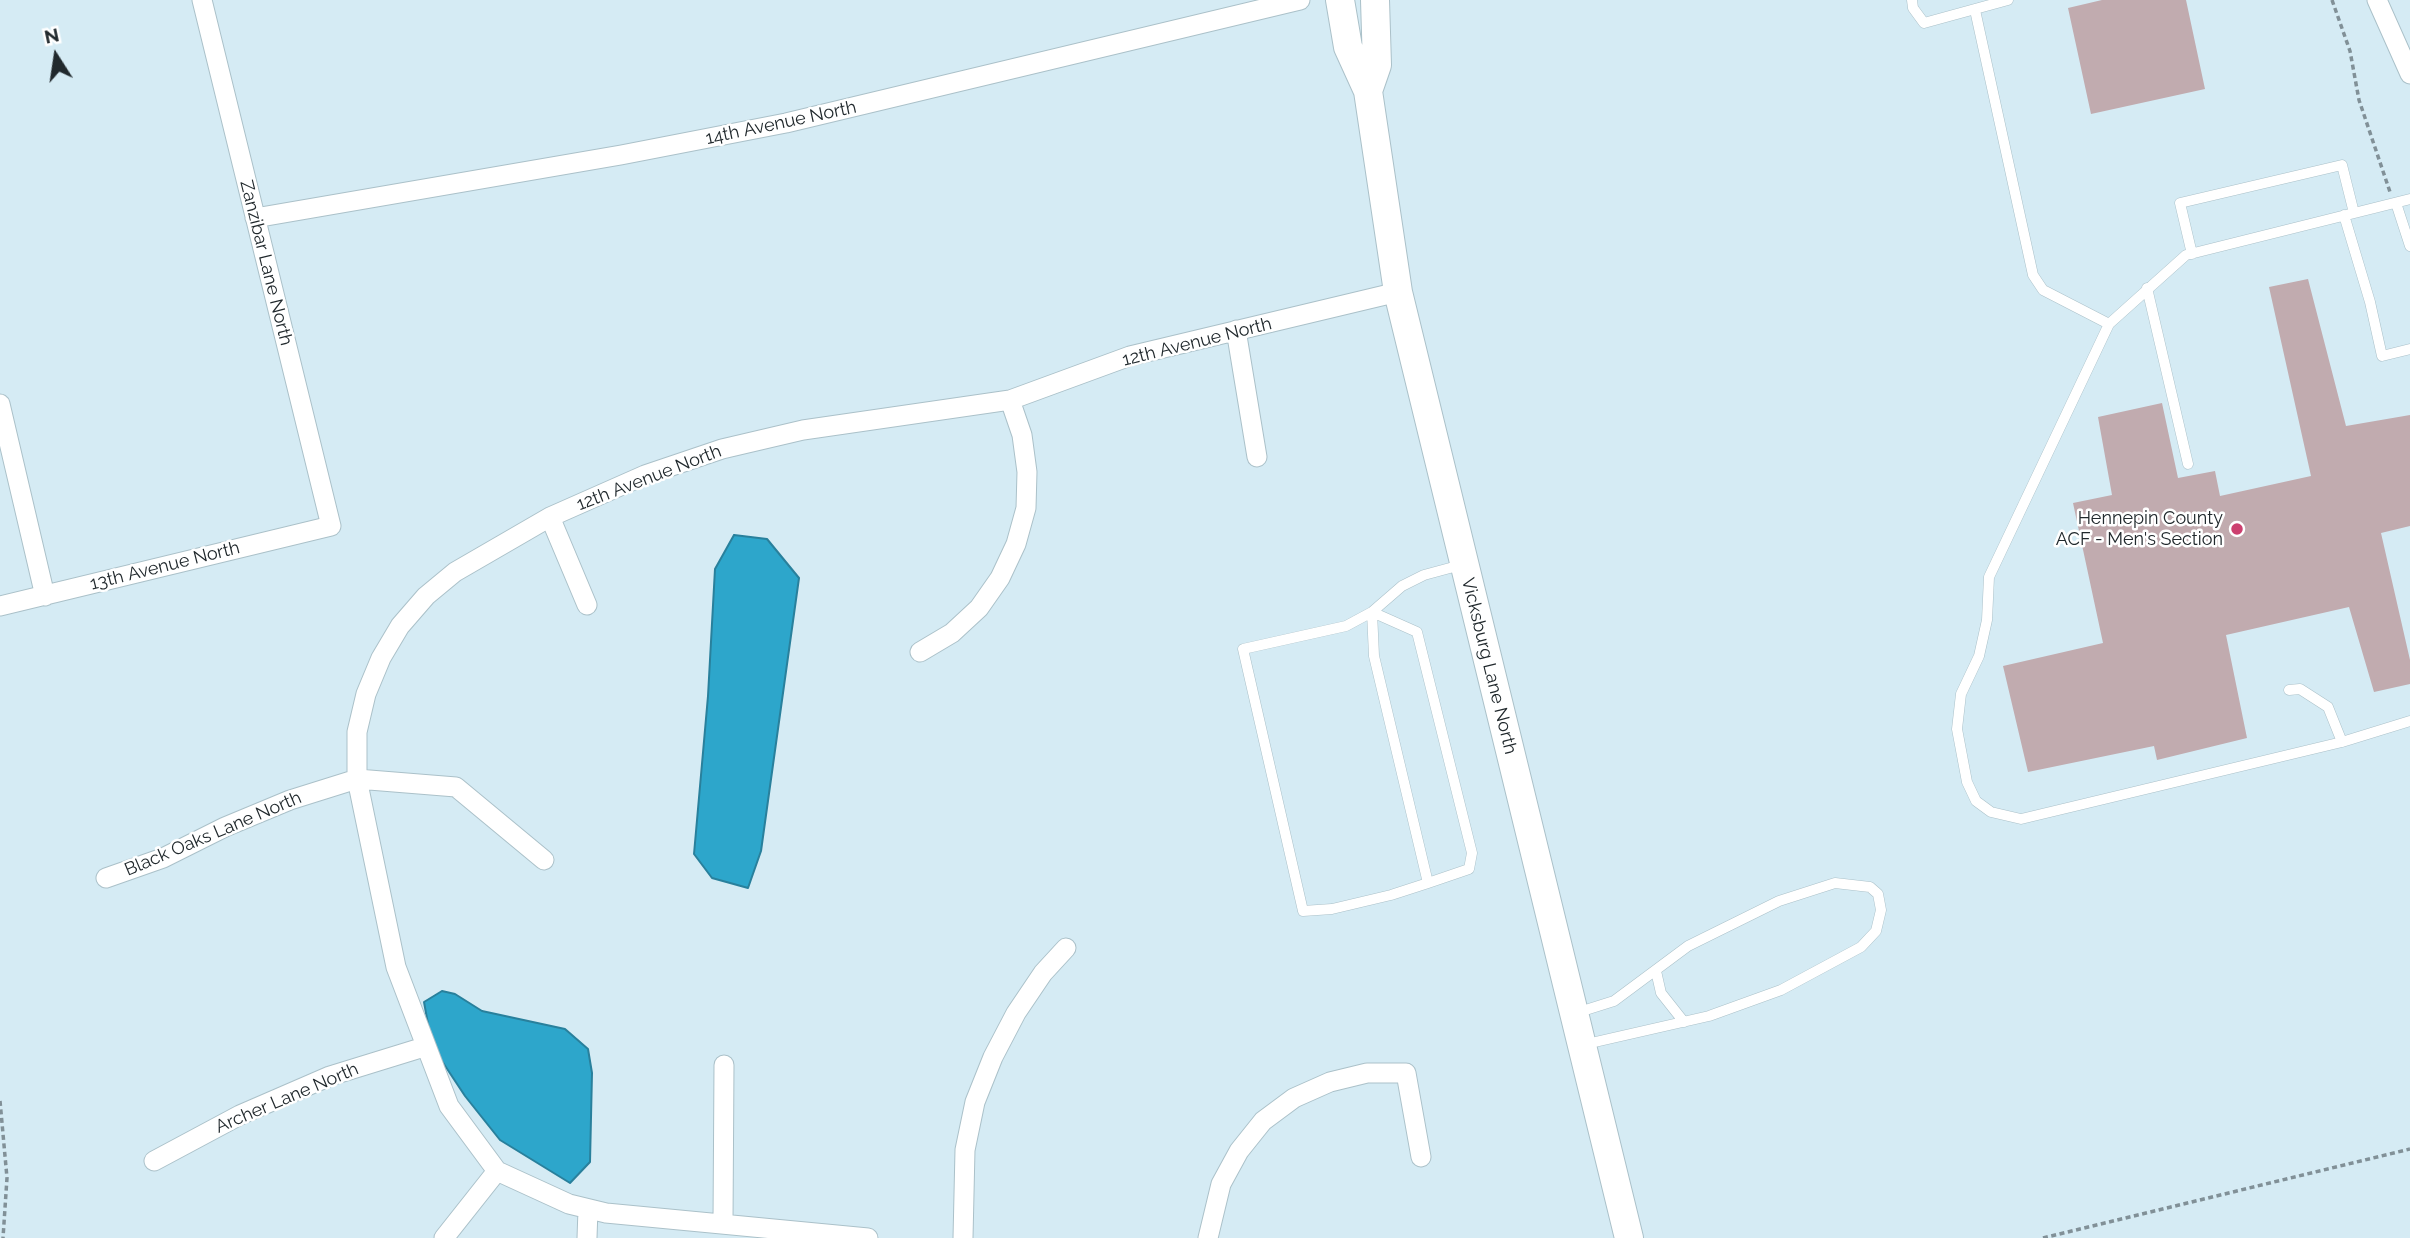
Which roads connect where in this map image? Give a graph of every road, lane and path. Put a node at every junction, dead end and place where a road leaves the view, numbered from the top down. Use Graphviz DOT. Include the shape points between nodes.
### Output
graph roads {
  1 [pos="202,0"];
  2 [pos="1300,0"];
  3 [pos="1340,0"];
  4 [pos="1375,0"];
  5 [pos="1912,0"];
  6 [pos="2008,0"];
  7 [pos="2332,0"];
  8 [pos="2377,0"];
  9 [pos="1975,10"];
  10 [pos="2410,74"];
  11 [pos="1368,91"];
  12 [pos="2410,199"];
  13 [pos="2396,203"];
  14 [pos="2349,214"];
  15 [pos="255,218"];
  16 [pos="2410,246"];
  17 [pos="2192,254"];
  18 [pos="2147,288"];
  19 [pos="1398,292"];
  20 [pos="2109,324"];
  21 [pos="1236,330"];
  22 [pos="2410,349"];
  23 [pos="1010,400"];
  24 [pos="0,404"];
  25 [pos="1257,457"];
  26 [pos="2188,464"];
  27 [pos="550,517"];
  28 [pos="331,526"];
  29 [pos="1465,564"];
  30 [pos="45,596"];
  31 [pos="587,605"];
  32 [pos="0,606"];
  33 [pos="1372,612"];
  34 [pos="920,652"];
  35 [pos="2289,690"];
  36 [pos="2410,721"];
  37 [pos="2342,742"];
  38 [pos="357,779"];
  39 [pos="544,860"];
  40 [pos="106,878"];
  41 [pos="1428,883"];
  42 [pos="1066,948"];
  43 [pos="1656,971"];
  44 [pos="1574,1014"];
  45 [pos="1684,1022"];
  46 [pos="1582,1045"];
  47 [pos="425,1047"];
  48 [pos="724,1065"];
  49 [pos="0,1101"];
  50 [pos="2410,1149"];
  51 [pos="1421,1157"];
  52 [pos="154,1161"];
  53 [pos="497,1171"];
  54 [pos="588,1209"];
  55 [pos="723,1222"];
  56 [pos="805,1235"];
  57 [pos="4,1238"];
  58 [pos="443,1238"];
  59 [pos="587,1238"];
  60 [pos="868,1238"];
  61 [pos="963,1238"];
  62 [pos="1208,1238"];
  63 [pos="1629,1238"];
  64 [pos="2043,1238"];
  1 -- 15 [label="street, Zanzibar Lane North"];
  2 -- 15 [label="street, 14th Avenue North" via="786,123"];
  3 -- 11 [label="main road, Vicksburg Lane North" via="1348,47"];
  4 -- 11 [label="main road, Vicksburg Lane North" via="1377,65"];
  5 -- 9 [label="lane" via="1924,23"];
  6 -- 9 [label="lane"];
  7 -- 13 [label="path" via="2350,51 2359,100"];
  8 -- 10 [label="street"];
  9 -- 20 [label="lane" via="2033,275 2043,290"];
  11 -- 19 [label="main road, Vicksburg Lane North"];
  12 -- 13 [label="lane"];
  13 -- 14 [label="lane"];
  13 -- 16 [label="lane"];
  14 -- 17 [label="lane"];
  14 -- 17 [label="lane" via="2342,165 2180,203"];
  14 -- 22 [label="lane" via="2382,356"];
  15 -- 28 [label="street, Zanzibar Lane North"];
  17 -- 18 [label="lane"];
  18 -- 20 [label="lane"];
  18 -- 26 [label="lane"];
  19 -- 21 [label="street, 12th Avenue North"];
  19 -- 29 [label="main road, Vicksburg Lane North"];
  20 -- 37 [label="lane" via="1989,577 1979,656 1957,713 1967,782 1976,801 1992,813 2021,819"];
  21 -- 23 [label="street, 12th Avenue North" via="1130,356"];
  21 -- 25 [label="street"];
  23 -- 27 [label="street, 12th Avenue North" via="803,430 722,449 645,475"];
  23 -- 34 [label="street" via="1022,435 1027,472 1026,508 1016,544 979,608 952,633"];
  24 -- 30 [label="street"];
  27 -- 31 [label="street"];
  27 -- 38 [label="street, 12th Avenue North" via="455,572 400,626 366,694 358,732"];
  28 -- 30 [label="street, 13th Avenue North"];
  29 -- 33 [label="lane" via="1402,586"];
  29 -- 44 [label="main road, Vicksburg Lane North"];
  30 -- 32 [label="street, 13th Avenue North"];
  33 -- 41 [label="lane" via="1374,656"];
  33 -- 41 [label="lane" via="1417,632 1472,853 1469,869"];
  33 -- 41 [label="lane" via="1346,626 1243,649 1247,670 1303,911 1332,909"];
  35 -- 37 [label="lane" via="2300,690 2328,707"];
  36 -- 37 [label="lane"];
  38 -- 39 [label="street, Black Oaks Lane North" via="456,787"];
  38 -- 40 [label="street, Black Oaks Lane North" via="290,800 163,858"];
  38 -- 47 [label="street, 12th Avenue North" via="396,967"];
  42 -- 61 [label="street" via="1016,1013 975,1102 965,1150"];
  43 -- 44 [label="lane" via="1614,1001"];
  43 -- 45 [label="lane" via="1661,993"];
  43 -- 45 [label="lane" via="1688,946 1779,901 1835,884 1870,887 1878,894 1881,910 1876,931 1861,947 1781,990"];
  44 -- 46 [label="main road, Vicksburg Lane North"];
  45 -- 46 [label="lane"];
  46 -- 63 [label="main road, Vicksburg Lane North"];
  47 -- 52 [label="street, Archer Lane North" via="308,1086 240,1115"];
  47 -- 53 [label="street, 12th Avenue North" via="449,1106"];
  48 -- 55 [label="street"];
  49 -- 57 [label="path" via="7,1178"];
  50 -- 64 [label="path"];
  51 -- 62 [label="street" via="1406,1073 1367,1073 1330,1082 1294,1098 1264,1121 1239,1151 1221,1184"];
  53 -- 54 [label="street" via="569,1205"];
  53 -- 58 [label="street"];
  54 -- 55 [label="street"];
  54 -- 59 [label="street"];
  55 -- 56 [label="street"];
  56 -- 60 [label="street"];
}
